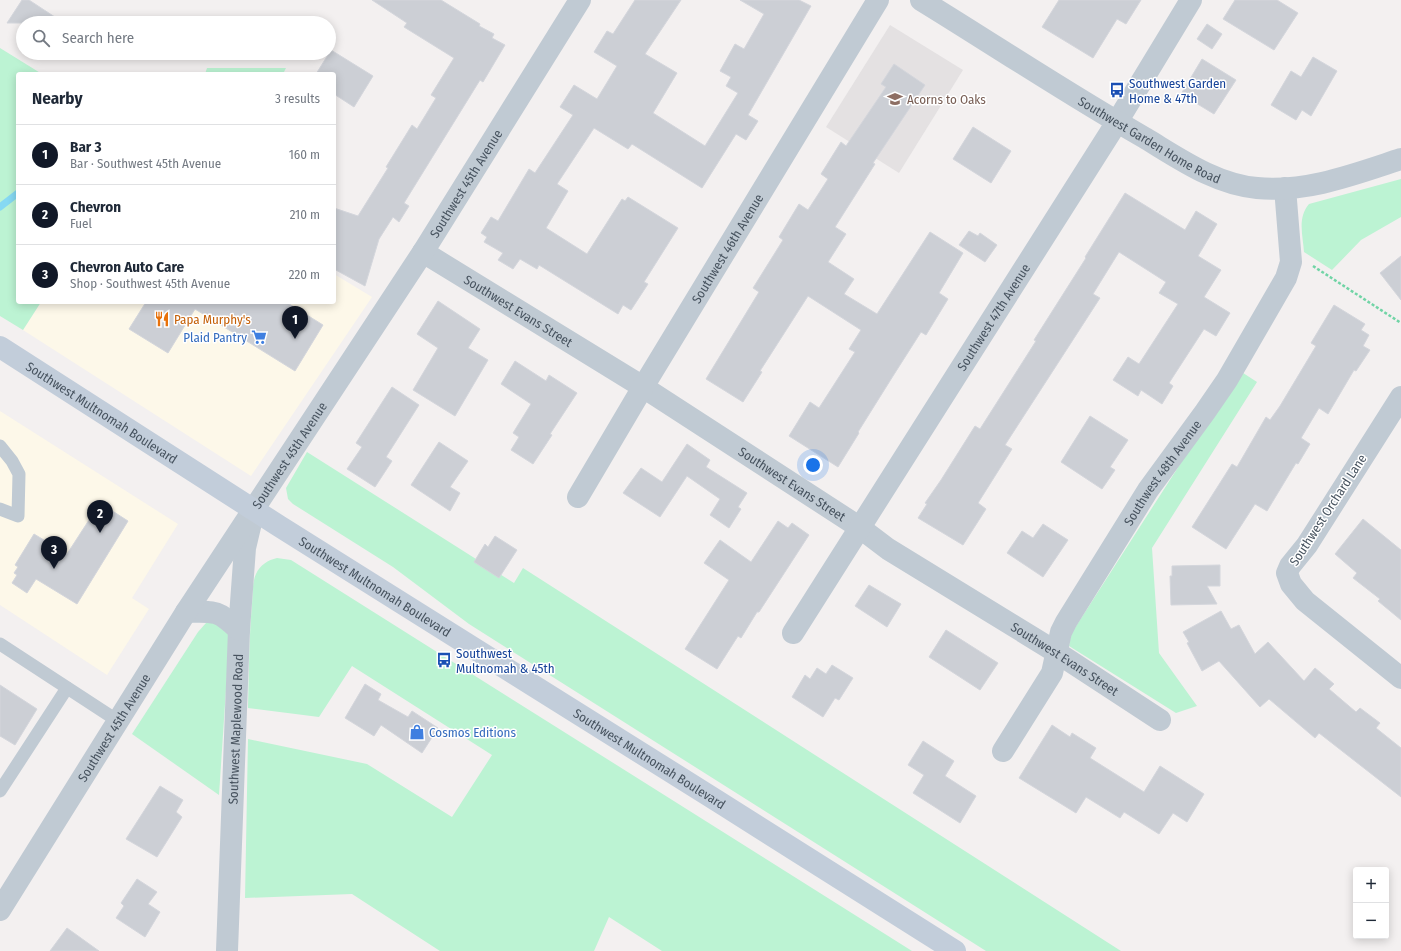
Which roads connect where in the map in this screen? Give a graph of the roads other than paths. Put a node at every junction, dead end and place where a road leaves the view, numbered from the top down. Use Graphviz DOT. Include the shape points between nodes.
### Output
graph roads {
  1 [pos="580,0"];
  2 [pos="878,0"];
  3 [pos="921,0"];
  4 [pos="1191,0"];
  5 [pos="1117,122"];
  6 [pos="1401,159"];
  7 [pos="1285,188"];
  8 [pos="423,252"];
  9 [pos="0,347"];
  10 [pos="643,387"];
  11 [pos="1401,397"];
  12 [pos="0,446"];
  13 [pos="578,497"];
  14 [pos="0,509"];
  15 [pos="254,509"];
  16 [pos="859,527"];
  17 [pos="186,612"];
  18 [pos="240,630"];
  19 [pos="793,633"];
  20 [pos="0,644"];
  21 [pos="1056,652"];
  22 [pos="1401,678"];
  23 [pos="67,688"];
  24 [pos="1160,720"];
  25 [pos="118,721"];
  26 [pos="1003,751"];
  27 [pos="0,791"];
  28 [pos="0,910"];
  29 [pos="227,951"];
  30 [pos="955,951"];
  1 -- 8 [label="street, Southwest 45th Avenue"];
  2 -- 10 [label="street, Southwest 46th Avenue"];
  3 -- 5 [label="street, Southwest Garden Home Road"];
  4 -- 5 [label="street, Southwest 47th Avenue"];
  5 -- 7 [label="street, Southwest Garden Home Road" via="1225,182 1258,188"];
  5 -- 16 [label="street, Southwest 47th Avenue"];
  6 -- 7 [label="street, Southwest Garden Home Road" via="1346,177"];
  7 -- 21 [label="street, Southwest 48th Avenue" via="1291,262 1289,271 1227,380 1148,490 1066,622"];
  8 -- 10 [label="street, Southwest Evans Street"];
  8 -- 15 [label="street, Southwest 45th Avenue"];
  9 -- 15 [label="main road, Southwest Multnomah Boulevard"];
  10 -- 13 [label="street, Southwest 46th Avenue"];
  10 -- 16 [label="street, Southwest Evans Street"];
  11 -- 22 [label="street, Southwest Orchard Lane" via="1287,573 1291,584 1305,601"];
  12 -- 14 [label="lane" via="19,474 18,516"];
  15 -- 17 [label="street, Southwest 45th Avenue"];
  15 -- 18 [label="street, Southwest Maplewood Road" via="245,548"];
  15 -- 30 [label="main road, Southwest Multnomah Boulevard"];
  16 -- 19 [label="street, Southwest 47th Avenue"];
  16 -- 21 [label="street, Southwest Evans Street" via="888,550"];
  17 -- 18 [label="street" via="208,611 219,614"];
  17 -- 25 [label="street, Southwest 45th Avenue"];
  18 -- 29 [label="street, Southwest Maplewood Road"];
  20 -- 23 [label="lane"];
  21 -- 24 [label="street, Southwest Evans Street"];
  21 -- 26 [label="street, Southwest 48th Avenue" via="1052,673"];
  23 -- 25 [label="lane"];
  23 -- 27 [label="lane"];
  25 -- 28 [label="street, Southwest 45th Avenue"];
}
